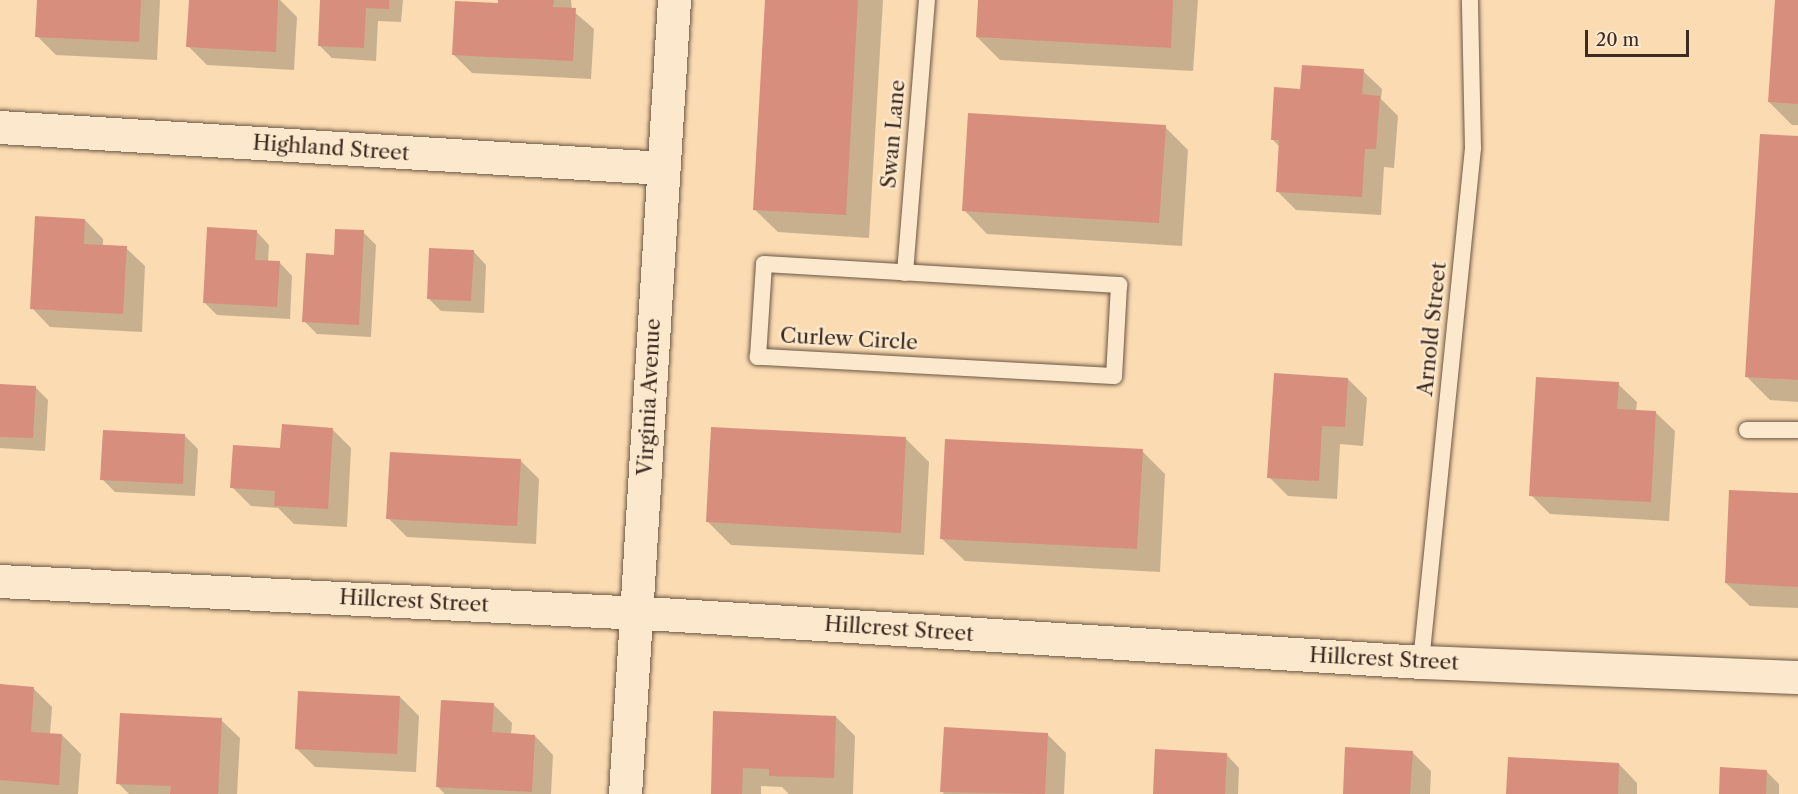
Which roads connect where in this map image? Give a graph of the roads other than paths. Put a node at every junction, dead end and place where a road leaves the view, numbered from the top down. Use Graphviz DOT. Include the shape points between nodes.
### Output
graph roads {
  1 [pos="674,0"];
  2 [pos="927,0"];
  3 [pos="1470,0"];
  4 [pos="0,126"];
  5 [pos="663,168"];
  6 [pos="905,273"];
  7 [pos="1747,430"];
  8 [pos="1798,430"];
  9 [pos="0,581"];
  10 [pos="636,613"];
  11 [pos="1421,662"];
  12 [pos="1798,677"];
  13 [pos="625,794"];
  1 -- 5 [label="street, Virginia Avenue"];
  2 -- 6 [label="lane, Swan Lane"];
  3 -- 11 [label="lane, Arnold Street" via="1473,148"];
  4 -- 5 [label="street, Highland Street"];
  5 -- 10 [label="street, Virginia Avenue"];
  6 -- 6 [label="lane, Curlew Circle" via="764,264 758,357 1114,376 1119,285"];
  7 -- 8 [label="lane"];
  9 -- 10 [label="street, Hillcrest Street"];
  10 -- 11 [label="street, Hillcrest Street"];
  10 -- 13 [label="street, Virginia Avenue"];
  11 -- 12 [label="street, Hillcrest Street"];
}
